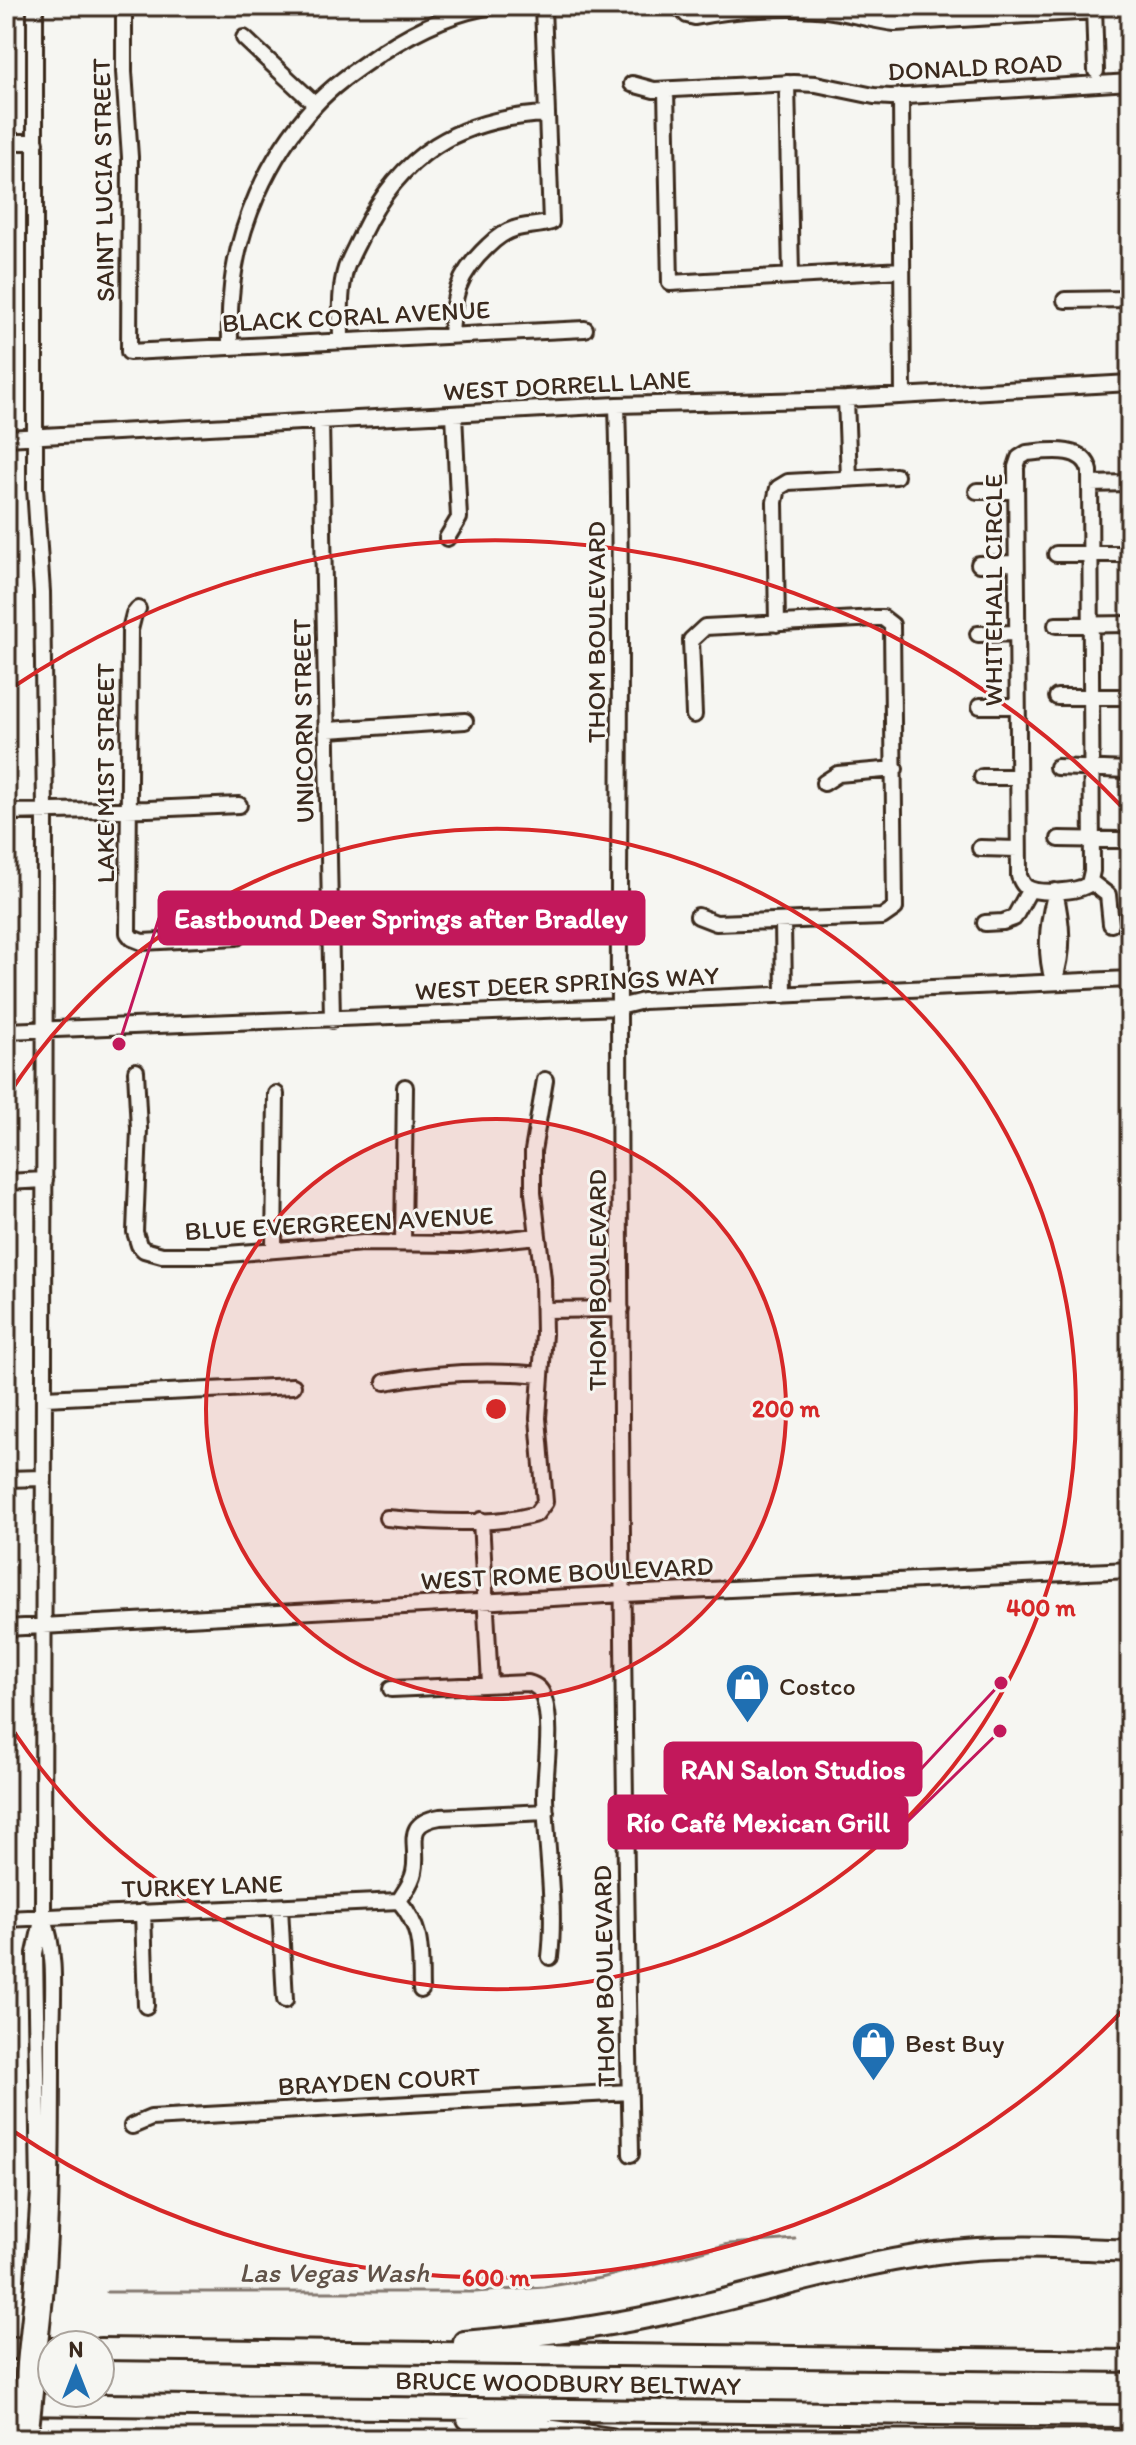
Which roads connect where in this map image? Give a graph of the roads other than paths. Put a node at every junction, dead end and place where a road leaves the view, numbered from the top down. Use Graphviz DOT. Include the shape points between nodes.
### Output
graph roads {
  1 [pos="35,6"];
  2 [pos="124,6"];
  3 [pos="494,6"];
  4 [pos="543,6"];
  5 [pos="678,7"];
  6 [pos="1094,9"];
  7 [pos="987,12"];
  8 [pos="244,38"];
  9 [pos="1096,71"];
  10 [pos="1130,82"];
  11 [pos="787,83"];
  12 [pos="632,84"];
  13 [pos="666,90"];
  14 [pos="901,96"];
  15 [pos="315,104"];
  16 [pos="547,114"];
  17 [pos="6,142"];
  18 [pos="36,142"];
  19 [pos="902,270"];
  20 [pos="791,275"];
  21 [pos="1130,299"];
  22 [pos="1065,300"];
  23 [pos="585,329"];
  24 [pos="451,336"];
  25 [pos="341,342"];
  26 [pos="230,346"];
  27 [pos="129,352"];
  28 [pos="1130,383"];
  29 [pos="903,396"];
  30 [pos="846,399"];
  31 [pos="617,405"];
  32 [pos="454,414"];
  33 [pos="321,421"];
  34 [pos="35,436"];
  35 [pos="6,438"];
  36 [pos="896,476"];
  37 [pos="849,479"];
  38 [pos="1128,483"];
  39 [pos="1090,484"];
  40 [pos="977,491"];
  41 [pos="1016,491"];
  42 [pos="447,538"];
  43 [pos="1056,554"];
  44 [pos="1090,554"];
  45 [pos="1127,554"];
  46 [pos="1016,563"];
  47 [pos="979,564"];
  48 [pos="138,609"];
  49 [pos="777,624"];
  50 [pos="1129,624"];
  51 [pos="1056,625"];
  52 [pos="1091,625"];
  53 [pos="1017,633"];
  54 [pos="978,634"];
  55 [pos="1057,697"];
  56 [pos="1092,697"];
  57 [pos="1126,697"];
  58 [pos="980,706"];
  59 [pos="1017,706"];
  60 [pos="694,715"];
  61 [pos="465,721"];
  62 [pos="328,730"];
  63 [pos="1057,767"];
  64 [pos="1093,768"];
  65 [pos="895,769"];
  66 [pos="1127,770"];
  67 [pos="982,777"];
  68 [pos="1018,777"];
  69 [pos="824,783"];
  70 [pos="239,805"];
  71 [pos="45,810"];
  72 [pos="128,810"];
  73 [pos="6,812"];
  74 [pos="1059,839"];
  75 [pos="1093,840"];
  76 [pos="1119,840"];
  77 [pos="980,848"];
  78 [pos="1018,849"];
  79 [pos="1091,882"];
  80 [pos="1030,889"];
  81 [pos="1055,891"];
  82 [pos="698,916"];
  83 [pos="783,921"];
  84 [pos="985,923"];
  85 [pos="1111,924"];
  86 [pos="237,937"];
  87 [pos="1130,979"];
  88 [pos="1054,981"];
  89 [pos="784,995"];
  90 [pos="619,1007"];
  91 [pos="332,1020"];
  92 [pos="44,1029"];
  93 [pos="6,1031"];
  94 [pos="136,1071"];
  95 [pos="545,1080"];
  96 [pos="405,1087"];
  97 [pos="276,1094"];
  98 [pos="45,1180"];
  99 [pos="6,1182"];
  100 [pos="538,1236"];
  101 [pos="403,1243"];
  102 [pos="274,1248"];
  103 [pos="621,1309"];
  104 [pos="544,1310"];
  105 [pos="541,1375"];
  106 [pos="385,1382"];
  107 [pos="293,1386"];
  108 [pos="45,1398"];
  109 [pos="43,1478"];
  110 [pos="6,1479"];
  111 [pos="387,1518"];
  112 [pos="481,1520"];
  113 [pos="1130,1570"];
  114 [pos="624,1594"];
  115 [pos="485,1602"];
  116 [pos="42,1626"];
  117 [pos="6,1628"];
  118 [pos="490,1684"];
  119 [pos="391,1689"];
  120 [pos="546,1812"];
  121 [pos="399,1901"];
  122 [pos="280,1907"];
  123 [pos="143,1912"];
  124 [pos="43,1916"];
  125 [pos="6,1919"];
  126 [pos="550,1957"];
  127 [pos="421,1990"];
  128 [pos="285,2000"];
  129 [pos="146,2006"];
  130 [pos="630,2092"];
  131 [pos="132,2126"];
  132 [pos="631,2154"];
  133 [pos="1130,2251"];
  134 [pos="39,2297"];
  135 [pos="6,2348"];
  136 [pos="36,2349"];
  137 [pos="116,2349"];
  138 [pos="349,2352"];
  139 [pos="1130,2361"];
  140 [pos="6,2404"];
  141 [pos="377,2407"];
  142 [pos="1130,2416"];
  143 [pos="17,2439"];
  144 [pos="30,2439"];
  145 [pos="611,2439"];
  1 -- 18 [label="street"];
  2 -- 27 [label="street, SAINT LUCIA STREET"];
  3 -- 15 [label="street" via="412,33"];
  4 -- 16 [label="street"];
  5 -- 7 [label="street" via="695,17 802,8 895,23"];
  6 -- 7 [label="street"];
  6 -- 9 [label="street"];
  8 -- 15 [label="street"];
  10 -- 14 [label="street, DONALD ROAD"];
  11 -- 13 [label="street, DONALD ROAD"];
  11 -- 14 [label="street, DONALD ROAD"];
  11 -- 20 [label="street"];
  12 -- 13 [label="street, DONALD ROAD"];
  13 -- 20 [label="street" via="670,283"];
  14 -- 19 [label="street"];
  15 -- 26 [label="street" via="271,167 253,204 234,272"];
  16 -- 24 [label="street" via="551,222 515,228 475,258 460,278"];
  16 -- 25 [label="street" via="514,115 480,125 434,144 406,167 381,199 346,268"];
  17 -- 18 [label="street"];
  18 -- 34 [label="street"];
  19 -- 20 [label="street"];
  19 -- 29 [label="street"];
  21 -- 22 [label="street"];
  23 -- 24 [label="street, BLACK CORAL AVENUE"];
  24 -- 25 [label="street, BLACK CORAL AVENUE"];
  25 -- 26 [label="street, BLACK CORAL AVENUE"];
  26 -- 27 [label="street, BLACK CORAL AVENUE"];
  28 -- 29 [label="street, WEST DORRELL LANE"];
  29 -- 30 [label="street, WEST DORRELL LANE"];
  30 -- 31 [label="street, WEST DORRELL LANE"];
  30 -- 37 [label="street"];
  31 -- 32 [label="street, WEST DORRELL LANE"];
  31 -- 90 [label="street, THOM BOULEVARD"];
  32 -- 33 [label="street, WEST DORRELL LANE"];
  32 -- 42 [label="street" via="459,518"];
  33 -- 34 [label="street, WEST DORRELL LANE"];
  33 -- 62 [label="street, UNICORN STREET"];
  34 -- 35 [label="street, WEST DORRELL LANE"];
  34 -- 71 [label="street"];
  36 -- 37 [label="street"];
  37 -- 49 [label="street" via="788,482 778,488"];
  38 -- 39 [label="street"];
  39 -- 41 [label="street, WHITEHALL CIRCLE" via="1089,465 1080,454 1030,452 1016,463"];
  39 -- 44 [label="street, WHITEHALL CIRCLE"];
  40 -- 41 [label="street"];
  41 -- 46 [label="street, WHITEHALL CIRCLE"];
  43 -- 44 [label="street"];
  44 -- 45 [label="street"];
  44 -- 52 [label="street, WHITEHALL CIRCLE"];
  46 -- 47 [label="street"];
  46 -- 53 [label="street, WHITEHALL CIRCLE"];
  48 -- 72 [label="street, LAKE MIST STREET" via="130,630"];
  49 -- 60 [label="street" via="705,627 694,635"];
  49 -- 65 [label="street" via="890,621"];
  50 -- 52 [label="street"];
  51 -- 52 [label="street"];
  52 -- 56 [label="street, WHITEHALL CIRCLE"];
  53 -- 54 [label="street"];
  53 -- 59 [label="street, WHITEHALL CIRCLE"];
  55 -- 56 [label="street"];
  56 -- 57 [label="street"];
  56 -- 64 [label="street, WHITEHALL CIRCLE"];
  58 -- 59 [label="street"];
  59 -- 68 [label="street, WHITEHALL CIRCLE"];
  61 -- 62 [label="street"];
  62 -- 91 [label="street, UNICORN STREET"];
  63 -- 64 [label="street"];
  64 -- 66 [label="street"];
  64 -- 75 [label="street, WHITEHALL CIRCLE"];
  65 -- 69 [label="street" via="838,774"];
  65 -- 83 [label="street" via="897,902 891,912 882,917"];
  67 -- 68 [label="street"];
  68 -- 78 [label="street, WHITEHALL CIRCLE"];
  70 -- 72 [label="street"];
  71 -- 72 [label="street"];
  71 -- 73 [label="street"];
  71 -- 92 [label="street"];
  72 -- 86 [label="street, LAKE MIST STREET" via="127,928 132,938 149,942"];
  74 -- 75 [label="street"];
  75 -- 76 [label="street"];
  75 -- 79 [label="street, WHITEHALL CIRCLE"];
  77 -- 78 [label="street"];
  78 -- 80 [label="street, WHITEHALL CIRCLE" via="1019,876"];
  79 -- 81 [label="street" via="1079,890"];
  79 -- 85 [label="street" via="1108,895"];
  80 -- 81 [label="street"];
  80 -- 84 [label="street" via="1014,918"];
  81 -- 88 [label="street" via="1062,936"];
  82 -- 83 [label="street" via="716,923"];
  83 -- 89 [label="street"];
  87 -- 88 [label="street, WEST DEER SPRINGS WAY"];
  88 -- 89 [label="street, WEST DEER SPRINGS WAY"];
  89 -- 90 [label="street, WEST DEER SPRINGS WAY" via="643,1001"];
  90 -- 91 [label="street, WEST DEER SPRINGS WAY"];
  90 -- 103 [label="street, THOM BOULEVARD"];
  91 -- 92 [label="street, WEST DEER SPRINGS WAY"];
  92 -- 93 [label="street, WEST DEER SPRINGS WAY"];
  92 -- 98 [label="street"];
  94 -- 102 [label="street, BLUE EVERGREEN AVENUE" via="139,1245 162,1255"];
  95 -- 100 [label="street" via="533,1151"];
  96 -- 101 [label="street"];
  97 -- 102 [label="street"];
  98 -- 99 [label="street"];
  98 -- 108 [label="street"];
  100 -- 101 [label="street, BLUE EVERGREEN AVENUE" via="461,1244"];
  100 -- 104 [label="street"];
  101 -- 102 [label="street, BLUE EVERGREEN AVENUE"];
  103 -- 104 [label="street"];
  103 -- 114 [label="street, THOM BOULEVARD"];
  104 -- 105 [label="street"];
  105 -- 106 [label="street" via="457,1372"];
  105 -- 112 [label="street" via="538,1418 546,1498 541,1510 529,1516"];
  107 -- 108 [label="street"];
  108 -- 109 [label="street"];
  109 -- 110 [label="street"];
  109 -- 116 [label="street"];
  111 -- 112 [label="street"];
  112 -- 115 [label="street"];
  113 -- 114 [label="street, WEST ROME BOULEVARD"];
  114 -- 115 [label="street, WEST ROME BOULEVARD"];
  114 -- 130 [label="street, THOM BOULEVARD"];
  115 -- 116 [label="street, WEST ROME BOULEVARD"];
  115 -- 118 [label="street"];
  116 -- 117 [label="street, WEST ROME BOULEVARD"];
  116 -- 124 [label="street"];
  118 -- 119 [label="street"];
  118 -- 120 [label="street" via="528,1683 538,1688 545,1702"];
  120 -- 121 [label="street" via="428,1819 417,1826 415,1871"];
  120 -- 126 [label="street" via="554,1900"];
  121 -- 122 [label="street, TURKEY LANE"];
  121 -- 127 [label="street" via="418,1930"];
  122 -- 123 [label="street, TURKEY LANE"];
  122 -- 128 [label="street"];
  123 -- 124 [label="street, TURKEY LANE"];
  123 -- 129 [label="street"];
  124 -- 125 [label="street, TURKEY LANE"];
  124 -- 134 [label="street" via="35,1953"];
  130 -- 131 [label="street, BRAYDEN COURT" via="151,2118"];
  130 -- 132 [label="street, THOM BOULEVARD"];
  133 -- 138 [label="highway" via="1017,2247 947,2252 866,2265 612,2324"];
  134 -- 143 [label="street, bridge"];
  134 -- 144 [label="street, bridge"];
  135 -- 136 [label="highway"];
  137 -- 138 [label="highway, BRUCE WOODBURY BELTWAY"];
  138 -- 139 [label="highway, BRUCE WOODBURY BELTWAY"];
  140 -- 141 [label="highway, BRUCE WOODBURY BELTWAY"];
  141 -- 142 [label="highway, BRUCE WOODBURY BELTWAY"];
  141 -- 145 [label="highway"];
}
